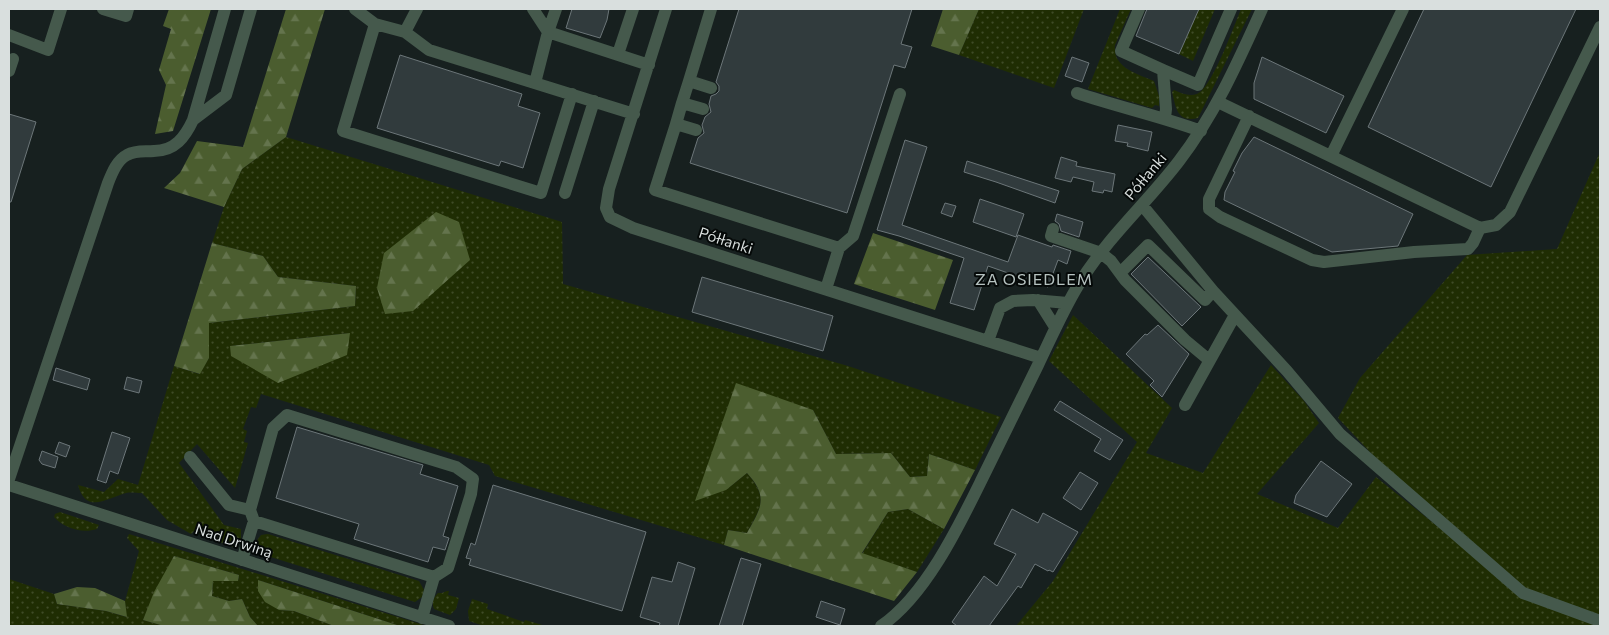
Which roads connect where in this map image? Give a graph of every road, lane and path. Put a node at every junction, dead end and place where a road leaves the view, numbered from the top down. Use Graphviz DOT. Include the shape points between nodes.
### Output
graph roads {
  1 [pos="61,9"];
  2 [pos="103,9"];
  3 [pos="128,9"];
  4 [pos="225,9"];
  5 [pos="250,9"];
  6 [pos="355,9"];
  7 [pos="417,9"];
  8 [pos="533,9"];
  9 [pos="556,9"];
  10 [pos="633,9"];
  11 [pos="666,9"];
  12 [pos="711,9"];
  13 [pos="1139,9"];
  14 [pos="1231,9"];
  15 [pos="1262,9"];
  16 [pos="1403,9"];
  17 [pos="376,24"];
  18 [pos="1600,27"];
  19 [pos="405,32"];
  20 [pos="548,32"];
  21 [pos="9,35"];
  22 [pos="618,54"];
  23 [pos="648,65"];
  24 [pos="1163,70"];
  25 [pos="689,81"];
  26 [pos="535,83"];
  27 [pos="711,88"];
  28 [pos="1077,93"];
  29 [pos="572,94"];
  30 [pos="900,94"];
  31 [pos="594,101"];
  32 [pos="1218,102"];
  33 [pos="682,104"];
  34 [pos="703,109"];
  35 [pos="634,114"];
  36 [pos="1249,116"];
  37 [pos="1165,118"];
  38 [pos="193,120"];
  39 [pos="676,124"];
  40 [pos="696,130"];
  41 [pos="1201,131"];
  42 [pos="1331,156"];
  43 [pos="565,192"];
  44 [pos="1142,205"];
  45 [pos="1053,228"];
  46 [pos="1480,228"];
  47 [pos="838,248"];
  48 [pos="1101,253"];
  49 [pos="1120,273"];
  50 [pos="826,289"];
  51 [pos="1213,291"];
  52 [pos="1038,300"];
  53 [pos="1068,303"];
  54 [pos="1235,316"];
  55 [pos="1055,327"];
  56 [pos="988,342"];
  57 [pos="1041,358"];
  58 [pos="1210,360"];
  59 [pos="1185,405"];
  60 [pos="190,457"];
  61 [pos="9,478"];
  62 [pos="9,485"];
  63 [pos="252,515"];
  64 [pos="242,560"];
  65 [pos="434,577"];
  66 [pos="422,618"];
  67 [pos="1600,621"];
  68 [pos="449,626"];
  69 [pos="881,626"];
  1 -- 21 [label="street" via="48,50"];
  2 -- 3 [label="street" via="126,16"];
  4 -- 38 [label="street"];
  5 -- 38 [label="street" via="226,95"];
  6 -- 17 [label="street"];
  7 -- 19 [label="street"];
  8 -- 20 [label="street"];
  9 -- 20 [label="street"];
  10 -- 22 [label="street"];
  11 -- 23 [label="street, Półłanki"];
  12 -- 25 [label="street"];
  13 -- 24 [label="street" via="1121,51"];
  14 -- 24 [label="street" via="1198,85"];
  15 -- 32 [label="street, Półłanki"];
  16 -- 42 [label="street"];
  17 -- 19 [label="street"];
  17 -- 29 [label="street" via="343,131 540,193"];
  18 -- 46 [label="street" via="1510,212 1496,225"];
  19 -- 26 [label="street" via="429,50"];
  20 -- 22 [label="street"];
  20 -- 26 [label="street"];
  22 -- 23 [label="street"];
  23 -- 35 [label="street, Półłanki"];
  24 -- 37 [label="street"];
  25 -- 27 [label="street"];
  25 -- 33 [label="street"];
  26 -- 29 [label="street"];
  28 -- 37 [label="street"];
  29 -- 31 [label="street"];
  30 -- 47 [label="street" via="853,236"];
  31 -- 35 [label="street"];
  31 -- 43 [label="street"];
  32 -- 36 [label="street"];
  32 -- 41 [label="street, Półłanki"];
  33 -- 34 [label="street"];
  33 -- 39 [label="street"];
  35 -- 50 [label="street, Półłanki" via="607,198 606,208 610,217 633,228"];
  36 -- 42 [label="street"];
  36 -- 46 [label="street" via="1208,199 1209,209 1220,217 1312,260 1324,262 1468,249"];
  37 -- 41 [label="street"];
  38 -- 61 [label="street" via="174,147 126,155 114,168"];
  39 -- 40 [label="street"];
  39 -- 47 [label="street" via="655,190"];
  41 -- 44 [label="street, Półłanki"];
  42 -- 46 [label="street"];
  44 -- 48 [label="street, Półłanki"];
  44 -- 51 [label="street"];
  45 -- 48 [label="street" via="1051,236"];
  47 -- 50 [label="street"];
  48 -- 49 [label="street"];
  48 -- 53 [label="street, Półłanki"];
  49 -- 51 [label="street" via="1148,245 1205,300"];
  49 -- 58 [label="street" via="1185,340"];
  50 -- 56 [label="street, Półłanki"];
  51 -- 54 [label="street"];
  52 -- 53 [label="street"];
  52 -- 55 [label="street"];
  52 -- 56 [label="street" via="1013,301 1000,308"];
  53 -- 55 [label="street, Półłanki"];
  54 -- 58 [label="street"];
  54 -- 67 [label="street" via="1340,434 1523,594"];
  55 -- 57 [label="street, Półłanki"];
  56 -- 57 [label="street, Półłanki"];
  57 -- 69 [label="street, Półłanki" via="948,545 912,596"];
  58 -- 59 [label="street"];
  60 -- 63 [label="street" via="229,506"];
  62 -- 64 [label="street, Nad Drwiną"];
  63 -- 64 [label="street"];
  63 -- 65 [label="street"];
  63 -- 65 [label="street" via="273,428 287,416 456,467 473,479 471,494 448,568"];
  64 -- 66 [label="street, Nad Drwiną"];
  65 -- 66 [label="street"];
  66 -- 68 [label="street, Nad Drwiną"];
}
